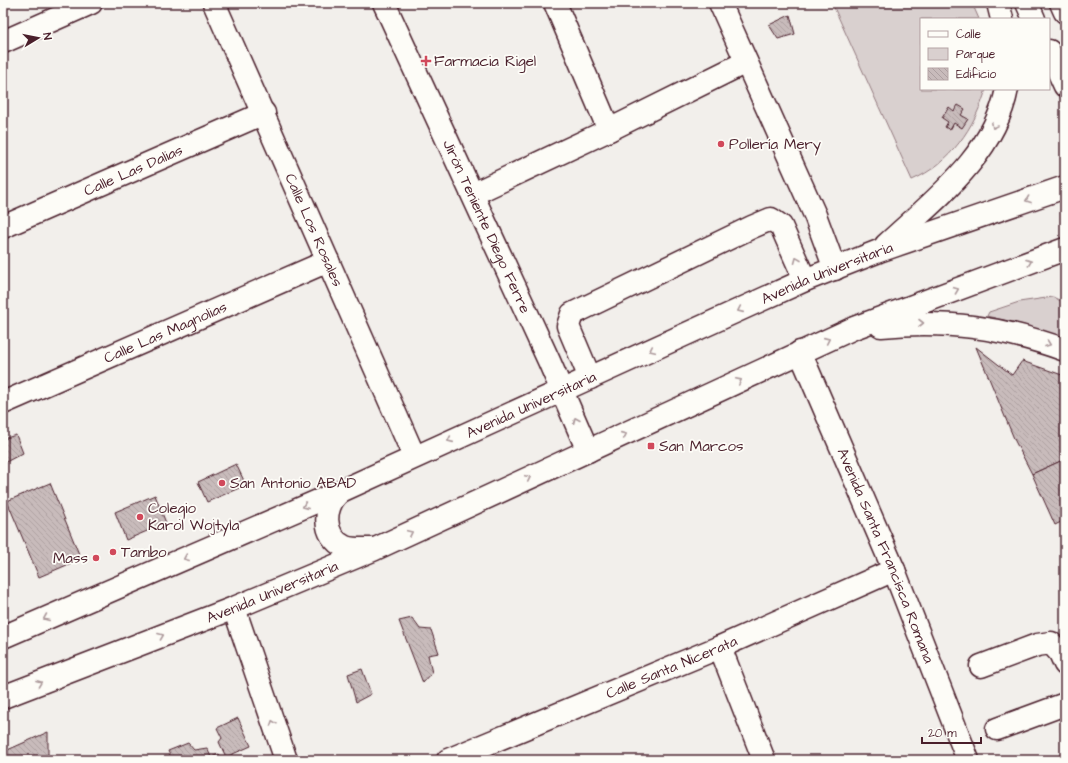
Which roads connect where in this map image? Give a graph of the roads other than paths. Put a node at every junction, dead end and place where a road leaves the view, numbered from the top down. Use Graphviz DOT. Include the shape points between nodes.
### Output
graph roads {
  1 [pos="90,3"];
  2 [pos="214,3"];
  3 [pos="384,3"];
  4 [pos="555,3"];
  5 [pos="720,3"];
  6 [pos="998,3"];
  7 [pos="1027,3"];
  8 [pos="1061,3"];
  9 [pos="1065,12"];
  10 [pos="1002,18"];
  11 [pos="1034,18"];
  12 [pos="3,42"];
  13 [pos="1050,53"];
  14 [pos="746,62"];
  15 [pos="1065,86"];
  16 [pos="1007,90"];
  17 [pos="264,113"];
  18 [pos="609,130"];
  19 [pos="1065,187"];
  20 [pos="473,194"];
  21 [pos="3,226"];
  22 [pos="1065,249"];
  23 [pos="879,251"];
  24 [pos="328,261"];
  25 [pos="835,269"];
  26 [pos="805,280"];
  27 [pos="854,328"];
  28 [pos="1065,350"];
  29 [pos="800,352"];
  30 [pos="590,378"];
  31 [pos="562,390"];
  32 [pos="3,403"];
  33 [pos="588,450"];
  34 [pos="414,456"];
  35 [pos="341,490"];
  36 [pos="374,549"];
  37 [pos="894,570"];
  38 [pos="234,608"];
  39 [pos="3,637"];
  40 [pos="720,647"];
  41 [pos="1065,664"];
  42 [pos="981,666"];
  43 [pos="3,697"];
  44 [pos="1065,704"];
  45 [pos="997,729"];
  46 [pos="286,760"];
  47 [pos="448,760"];
  48 [pos="764,760"];
  49 [pos="968,760"];
  1 -- 12 [label="street"];
  2 -- 17 [label="street, Calle Los Rosales"];
  3 -- 20 [label="street, Jirón Teniente Diego Ferre"];
  4 -- 18 [label="street"];
  5 -- 14 [label="street"];
  6 -- 10 [label="street"];
  7 -- 11 [label="street"];
  8 -- 9 [label="street"];
  13 -- 15 [label="street"];
  14 -- 18 [label="street"];
  14 -- 25 [label="street" via="815,215"];
  16 -- 23 [label="street, one-way" via="998,118 974,158 943,193"];
  17 -- 21 [label="street, Calle Las Dalias"];
  17 -- 24 [label="street, Calle Los Rosales"];
  18 -- 20 [label="street"];
  19 -- 23 [label="street, Avenida Universitaria, one-way"];
  20 -- 31 [label="street, Jirón Teniente Diego Ferre"];
  27 -- 22 [label="street, Avenida Universitaria, one-way"];
  23 -- 25 [label="street, Avenida Universitaria"];
  24 -- 32 [label="street, Calle Las Magnolias"];
  24 -- 34 [label="street, Calle Los Rosales"];
  25 -- 26 [label="street, Avenida Universitaria"];
  26 -- 30 [label="street, Avenida Universitaria, one-way"];
  26 -- 30 [label="street, one-way" via="781,226 771,219 572,314 568,326"];
  27 -- 28 [label="street, one-way" via="918,322 962,325 1033,338"];
  29 -- 27 [label="street, Avenida Universitaria, one-way"];
  33 -- 29 [label="street, Avenida Universitaria, one-way"];
  29 -- 37 [label="street, Avenida Santa Francisca Romana"];
  30 -- 31 [label="street, Avenida Universitaria"];
  33 -- 31 [label="street, Jirón Teniente Diego Ferre, one-way"];
  31 -- 34 [label="street, Avenida Universitaria, one-way"];
  36 -- 33 [label="street, Avenida Universitaria, one-way"];
  34 -- 35 [label="street, Avenida Universitaria"];
  35 -- 36 [label="street" via="329,505 326,518 329,531 336,541 346,547"];
  35 -- 39 [label="street, Avenida Universitaria, one-way"];
  36 -- 38 [label="street, Avenida Universitaria"];
  37 -- 40 [label="street, Calle Santa Nicerata"];
  37 -- 49 [label="street, Avenida Santa Francisca Romana"];
  43 -- 38 [label="street, Avenida Universitaria, one-way"];
  46 -- 38 [label="street, one-way"];
  40 -- 47 [label="street, Calle Santa Nicerata"];
  40 -- 48 [label="street"];
  41 -- 42 [label="street" via="1051,643 1037,645"];
  44 -- 45 [label="street"];
}
